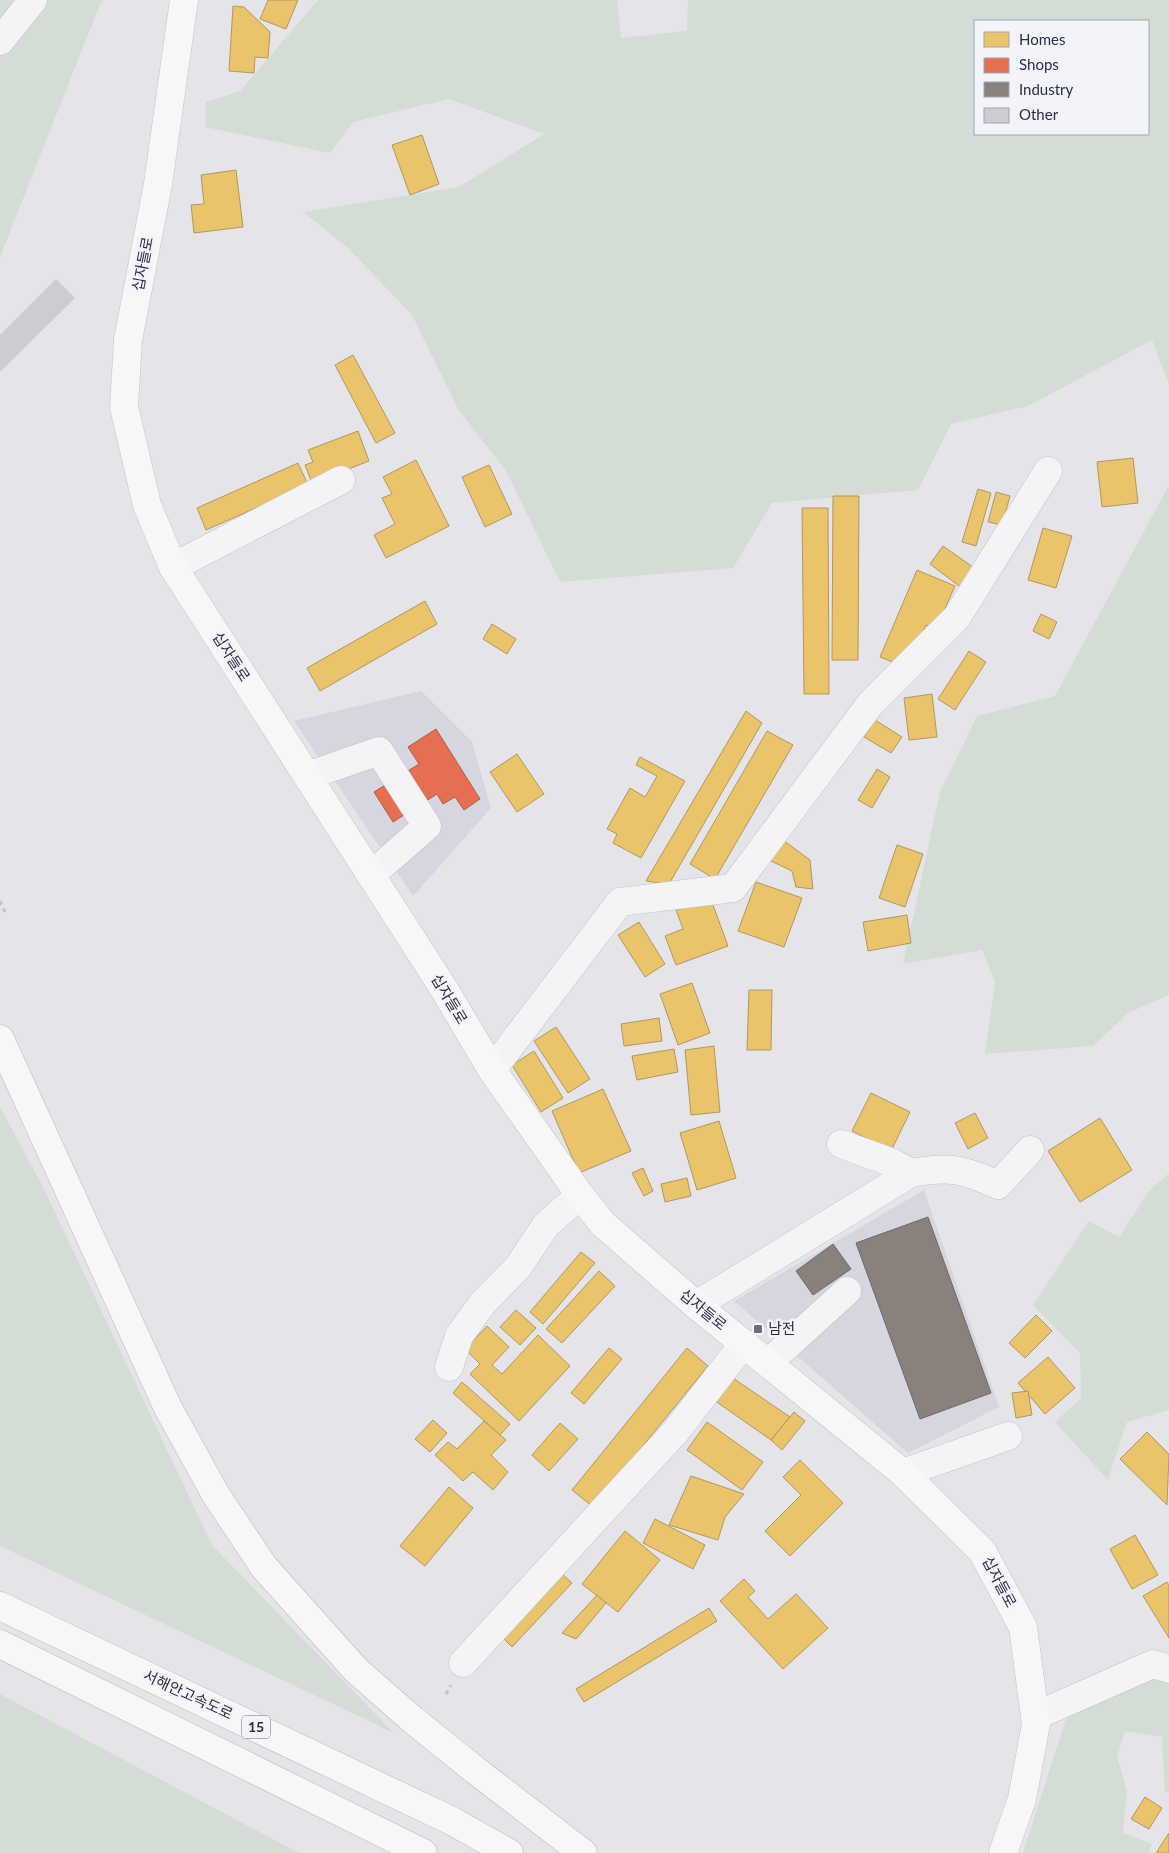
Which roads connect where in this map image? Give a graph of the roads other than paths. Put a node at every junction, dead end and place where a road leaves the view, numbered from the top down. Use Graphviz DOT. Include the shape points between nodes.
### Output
graph roads {
  1 [pos="33,0"];
  2 [pos="184,0"];
  3 [pos="0,41"];
  4 [pos="1048,471"];
  5 [pos="341,480"];
  6 [pos="173,567"];
  7 [pos="307,776"];
  8 [pos="371,875"];
  9 [pos="0,1039"];
  10 [pos="492,1070"];
  11 [pos="841,1144"];
  12 [pos="1030,1150"];
  13 [pos="911,1173"];
  14 [pos="580,1195"];
  15 [pos="847,1291"];
  16 [pos="696,1305"];
  17 [pos="744,1343"];
  18 [pos="768,1362"];
  19 [pos="449,1367"];
  20 [pos="1008,1436"];
  21 [pos="903,1473"];
  22 [pos="0,1606"];
  23 [pos="0,1644"];
  24 [pos="1164,1662"];
  25 [pos="463,1663"];
  26 [pos="1035,1716"];
  27 [pos="422,1853"];
  28 [pos="509,1853"];
  29 [pos="583,1853"];
  30 [pos="1003,1853"];
  1 -- 3 [label="street"];
  2 -- 6 [label="main road, 십자들로" via="158,184 128,340 124,406 147,505"];
  4 -- 10 [label="street" via="957,617 871,703 733,888 620,902"];
  5 -- 6 [label="street"];
  6 -- 7 [label="main road, 십자들로"];
  7 -- 8 [label="main road, 십자들로"];
  7 -- 8 [label="street" via="379,751 427,826"];
  8 -- 10 [label="main road, 십자들로"];
  9 -- 29 [label="main road" via="168,1408 216,1495 264,1567 356,1670 467,1764"];
  10 -- 14 [label="main road, 십자들로"];
  11 -- 13 [label="street"];
  12 -- 13 [label="street" via="998,1185 968,1171 940,1168"];
  13 -- 16 [label="street"];
  14 -- 16 [label="main road, 십자들로" via="603,1224"];
  14 -- 19 [label="street" via="546,1225 518,1267 482,1304 459,1336"];
  15 -- 18 [label="street"];
  16 -- 17 [label="main road, 십자들로"];
  17 -- 18 [label="main road, 십자들로"];
  17 -- 25 [label="street" via="677,1430"];
  18 -- 21 [label="main road, 십자들로"];
  20 -- 21 [label="street"];
  21 -- 26 [label="main road, 십자들로" via="987,1559 1023,1627"];
  22 -- 28 [label="main road, 서해안고속도로 / 15" via="443,1817"];
  23 -- 27 [label="main road, 15"];
  24 -- 26 [label="street"];
  26 -- 30 [label="main road, 십자들로" via="1022,1799"];
}
